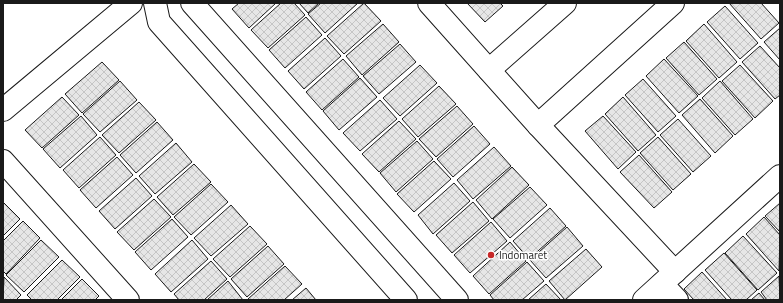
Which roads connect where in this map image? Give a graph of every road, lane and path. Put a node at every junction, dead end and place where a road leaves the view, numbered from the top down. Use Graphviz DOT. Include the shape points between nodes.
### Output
graph roads {
  1 [pos="131,3"];
  2 [pos="154,3"];
  3 [pos="192,3"];
  4 [pos="429,3"];
  5 [pos="565,3"];
  6 [pos="673,3"];
  7 [pos="488,70"];
  8 [pos="3,110"];
  9 [pos="538,125"];
  10 [pos="3,161"];
  11 [pos="780,176"];
  12 [pos="668,278"];
  13 [pos="128,300"];
  14 [pos="406,300"];
  15 [pos="457,300"];
  16 [pos="644,300"];
  17 [pos="677,300"];
  1 -- 8 [label="street"];
  2 -- 14 [label="street" via="159,22"];
  3 -- 15 [label="street"];
  4 -- 7 [label="street"];
  5 -- 7 [label="street"];
  6 -- 9 [label="street"];
  7 -- 9 [label="street"];
  9 -- 12 [label="street"];
  10 -- 13 [label="street"];
  11 -- 12 [label="street"];
  12 -- 16 [label="street"];
  12 -- 17 [label="street"];
}
